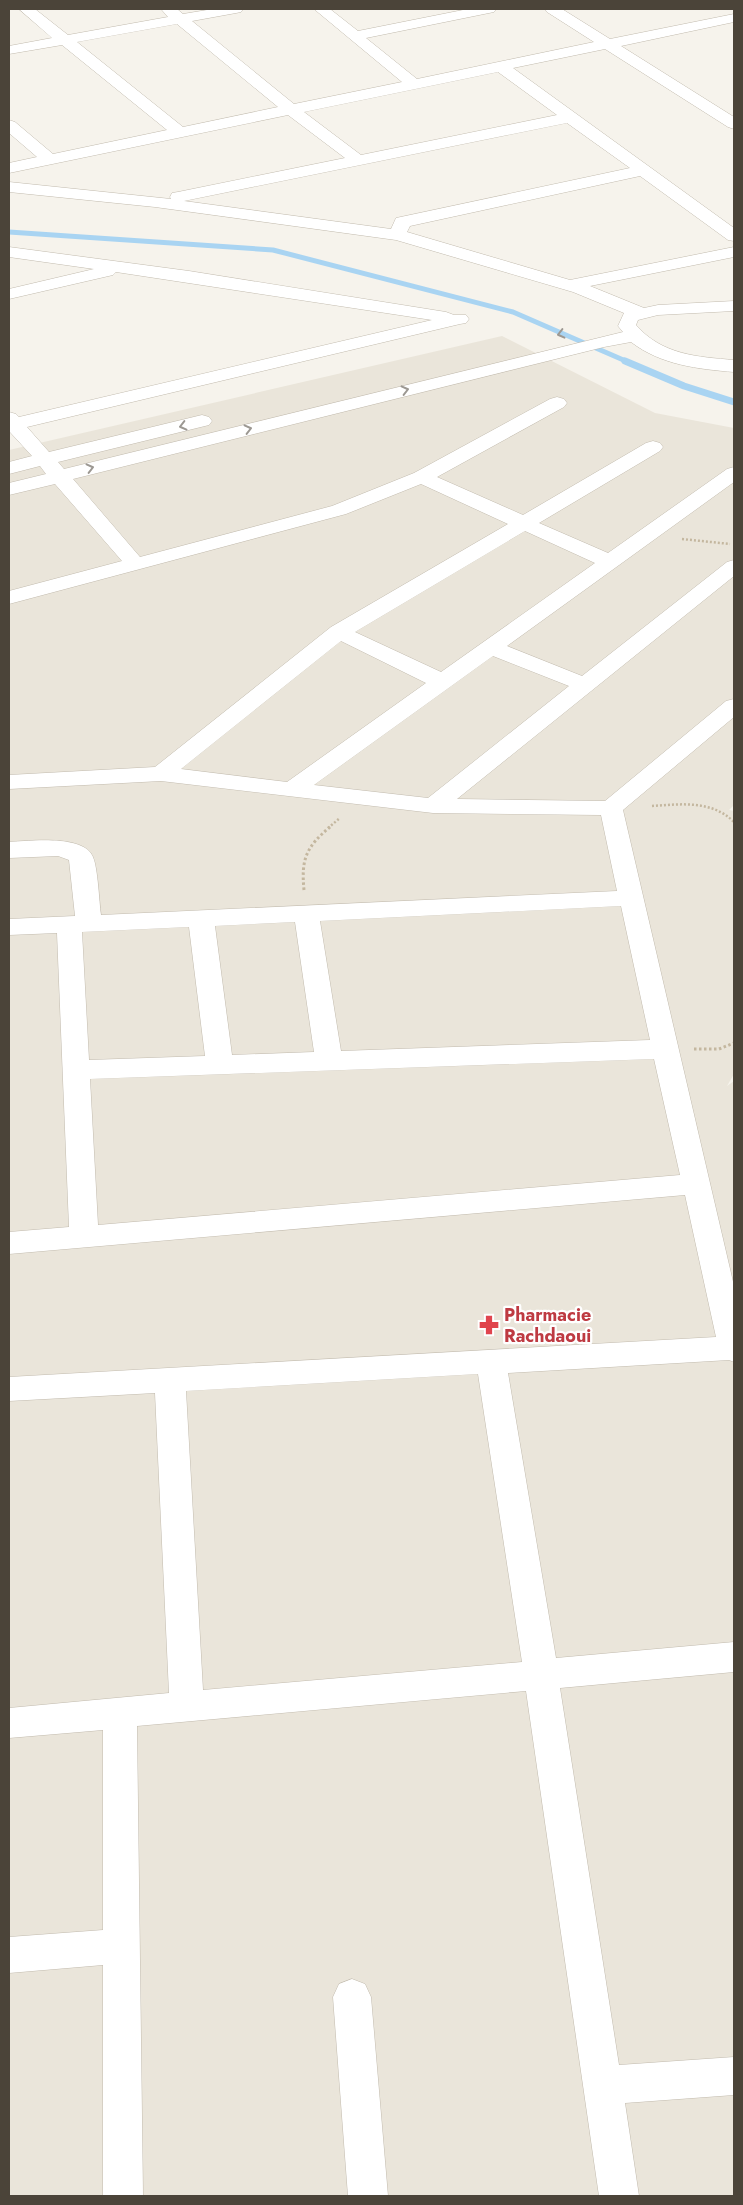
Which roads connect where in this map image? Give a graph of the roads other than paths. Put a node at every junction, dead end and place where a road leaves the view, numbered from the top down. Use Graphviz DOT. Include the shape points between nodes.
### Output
graph roads {
  1 [pos="26,9"];
  2 [pos="168,9"];
  3 [pos="236,9"];
  4 [pos="321,9"];
  5 [pos="488,9"];
  6 [pos="552,9"];
  7 [pos="699,13"];
  8 [pos="734,18"];
  9 [pos="181,20"];
  10 [pos="714,22"];
  11 [pos="734,34"];
  12 [pos="355,36"];
  13 [pos="64,39"];
  14 [pos="607,44"];
  15 [pos="9,50"];
  16 [pos="500,66"];
  17 [pos="414,84"];
  18 [pos="290,109"];
  19 [pos="571,117"];
  20 [pos="734,124"];
  21 [pos="9,125"];
  22 [pos="179,132"];
  23 [pos="50,159"];
  24 [pos="358,160"];
  25 [pos="9,168"];
  26 [pos="643,170"];
  27 [pos="9,187"];
  28 [pos="155,202"];
  29 [pos="398,235"];
  30 [pos="734,236"];
  31 [pos="9,252"];
  32 [pos="734,252"];
  33 [pos="126,267"];
  34 [pos="579,288"];
  35 [pos="9,294"];
  36 [pos="734,306"];
  37 [pos="635,315"];
  38 [pos="634,336"];
  39 [pos="734,366"];
  40 [pos="362,382"];
  41 [pos="557,403"];
  42 [pos="217,417"];
  43 [pos="10,422"];
  44 [pos="653,447"];
  45 [pos="43,459"];
  46 [pos="9,468"];
  47 [pos="734,473"];
  48 [pos="58,476"];
  49 [pos="421,477"];
  50 [pos="9,489"];
  51 [pos="522,522"];
  52 [pos="610,562"];
  53 [pos="136,564"];
  54 [pos="734,566"];
  55 [pos="9,598"];
  56 [pos="339,632"];
  57 [pos="491,647"];
  58 [pos="443,682"];
  59 [pos="585,685"];
  60 [pos="734,706"];
  61 [pos="161,774"];
  62 [pos="9,782"];
  63 [pos="291,790"];
  64 [pos="433,806"];
  65 [pos="611,808"];
  66 [pos="9,850"];
  67 [pos="631,898"];
  68 [pos="306,913"];
  69 [pos="201,918"];
  70 [pos="79,923"];
  71 [pos="9,927"];
  72 [pos="666,1050"];
  73 [pos="329,1062"];
  74 [pos="220,1065"];
  75 [pos="76,1070"];
  76 [pos="696,1184"];
  77 [pos="84,1236"];
  78 [pos="9,1243"];
  79 [pos="734,1349"];
  80 [pos="491,1362"];
  81 [pos="170,1380"];
  82 [pos="9,1389"];
  83 [pos="734,1657"];
  84 [pos="541,1674"];
  85 [pos="187,1706"];
  86 [pos="120,1712"];
  87 [pos="9,1723"];
  88 [pos="121,1946"];
  89 [pos="9,1954"];
  90 [pos="352,1997"];
  91 [pos="734,2076"];
  92 [pos="602,2086"];
  93 [pos="123,2196"];
  94 [pos="368,2196"];
  95 [pos="619,2196"];
  1 -- 13 [label="street"];
  2 -- 9 [label="street"];
  3 -- 9 [label="street"];
  4 -- 12 [label="street"];
  5 -- 12 [label="street"];
  6 -- 14 [label="street"];
  7 -- 10 [label="street"];
  8 -- 10 [label="street"];
  9 -- 13 [label="street"];
  9 -- 18 [label="street"];
  10 -- 11 [label="street"];
  10 -- 14 [label="street"];
  12 -- 17 [label="street"];
  13 -- 15 [label="street"];
  13 -- 22 [label="street"];
  14 -- 16 [label="street"];
  14 -- 20 [label="street"];
  16 -- 17 [label="street"];
  16 -- 19 [label="street"];
  17 -- 18 [label="street"];
  18 -- 22 [label="street"];
  18 -- 24 [label="street"];
  19 -- 24 [label="street"];
  19 -- 26 [label="street"];
  21 -- 23 [label="street"];
  22 -- 23 [label="street"];
  23 -- 25 [label="street"];
  24 -- 28 [label="street"];
  26 -- 29 [label="street" via="402,222"];
  26 -- 30 [label="street"];
  27 -- 28 [label="street"];
  28 -- 29 [label="street"];
  29 -- 34 [label="street"];
  31 -- 33 [label="street"];
  32 -- 34 [label="street" via="582,281 576,285"];
  33 -- 35 [label="street"];
  33 -- 43 [label="street" via="460,319"];
  34 -- 37 [label="street"];
  36 -- 37 [label="street" via="658,310"];
  37 -- 38 [label="street" via="627,326"];
  37 -- 40 [label="street, one-way"];
  38 -- 39 [label="street" via="652,349 693,362"];
  48 -- 38 [label="street, one-way"];
  41 -- 49 [label="street"];
  42 -- 45 [label="street, one-way"];
  43 -- 45 [label="street"];
  44 -- 51 [label="street"];
  45 -- 46 [label="street"];
  45 -- 48 [label="street"];
  47 -- 52 [label="street"];
  48 -- 50 [label="street"];
  48 -- 53 [label="street"];
  49 -- 51 [label="street"];
  49 -- 53 [label="street" via="339,510"];
  51 -- 52 [label="street"];
  51 -- 56 [label="street"];
  52 -- 57 [label="street"];
  53 -- 55 [label="street"];
  54 -- 59 [label="street"];
  56 -- 58 [label="street"];
  56 -- 61 [label="street"];
  57 -- 58 [label="street"];
  57 -- 59 [label="street"];
  58 -- 63 [label="street"];
  59 -- 64 [label="street"];
  60 -- 65 [label="street"];
  61 -- 62 [label="street"];
  61 -- 63 [label="street"];
  63 -- 64 [label="street"];
  64 -- 65 [label="street"];
  65 -- 67 [label="street"];
  66 -- 70 [label="street" via="66,848 77,852 81,857"];
  67 -- 68 [label="street"];
  67 -- 72 [label="street"];
  68 -- 69 [label="street"];
  68 -- 73 [label="street"];
  69 -- 70 [label="street"];
  69 -- 74 [label="street"];
  70 -- 71 [label="street"];
  70 -- 75 [label="street"];
  72 -- 73 [label="street"];
  72 -- 76 [label="street"];
  73 -- 74 [label="street"];
  74 -- 75 [label="street"];
  75 -- 77 [label="street"];
  76 -- 77 [label="street"];
  76 -- 79 [label="street"];
  77 -- 78 [label="street"];
  79 -- 80 [label="street"];
  80 -- 81 [label="street"];
  80 -- 84 [label="street"];
  81 -- 82 [label="street"];
  81 -- 85 [label="street"];
  83 -- 84 [label="street"];
  84 -- 85 [label="street"];
  84 -- 92 [label="street"];
  85 -- 86 [label="street"];
  86 -- 87 [label="street"];
  86 -- 88 [label="street"];
  88 -- 89 [label="street"];
  88 -- 93 [label="street"];
  90 -- 94 [label="street"];
  91 -- 92 [label="street"];
  92 -- 95 [label="street"];
}
